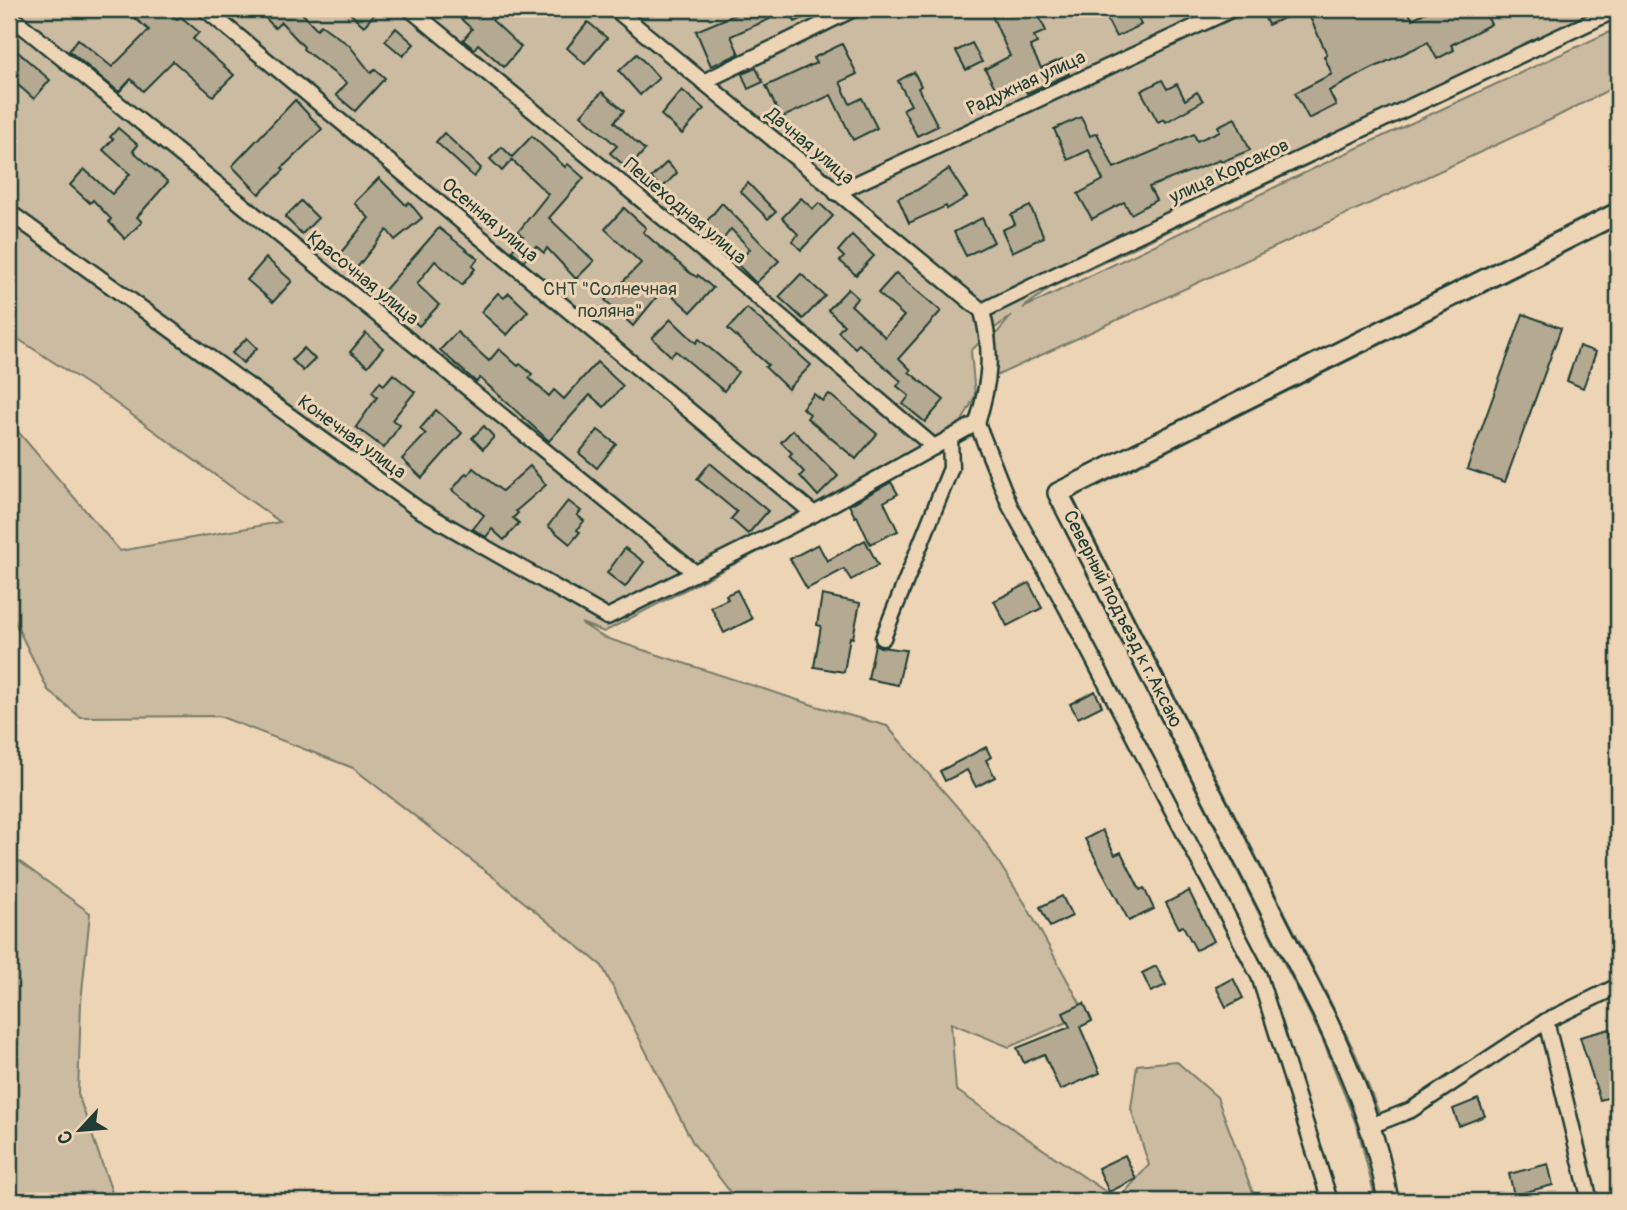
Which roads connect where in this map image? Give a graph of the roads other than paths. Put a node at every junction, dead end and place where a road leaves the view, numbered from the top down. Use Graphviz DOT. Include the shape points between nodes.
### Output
graph roads {
  1 [pos="205,9"];
  2 [pos="410,9"];
  3 [pos="615,9"];
  4 [pos="854,9"];
  5 [pos="1233,9"];
  6 [pos="1583,9"];
  7 [pos="1618,9"];
  8 [pos="9,15"];
  9 [pos="1596,19"];
  10 [pos="703,82"];
  11 [pos="836,192"];
  12 [pos="9,212"];
  13 [pos="1618,213"];
  14 [pos="982,312"];
  15 [pos="977,423"];
  16 [pos="950,438"];
  17 [pos="934,447"];
  18 [pos="814,514"];
  19 [pos="694,572"];
  20 [pos="883,638"];
  21 [pos="1618,986"];
  22 [pos="1546,1021"];
  23 [pos="1370,1126"];
  24 [pos="1330,1201"];
  25 [pos="1388,1201"];
  26 [pos="1590,1201"];
  1 -- 18 [label="street, Осенняя улица"];
  2 -- 17 [label="street, Пешеходная улица"];
  3 -- 10 [label="street, Дачная улица"];
  4 -- 10 [label="street"];
  5 -- 11 [label="street, Радужная улица"];
  6 -- 9 [label="street"];
  7 -- 9 [label="street, улица Корсаков"];
  8 -- 19 [label="street, Красочная улица"];
  9 -- 14 [label="street, улица Корсаков"];
  10 -- 11 [label="street, Дачная улица"];
  11 -- 14 [label="street, Дачная улица"];
  12 -- 19 [label="street, Конечная улица" via="418,509 607,617"];
  13 -- 23 [label="street, Северный подъезд к г.Аксаю" via="1058,493 1326,1019"];
  14 -- 15 [label="street" via="990,353 987,393"];
  15 -- 16 [label="street"];
  15 -- 24 [label="street" via="1010,506 1259,976"];
  16 -- 17 [label="street"];
  16 -- 20 [label="street" via="951,468"];
  17 -- 18 [label="street"];
  18 -- 19 [label="street"];
  21 -- 22 [label="street"];
  22 -- 23 [label="street" via="1411,1110"];
  22 -- 26 [label="street"];
  23 -- 25 [label="street, Северный подъезд к г.Аксаю"];
}
